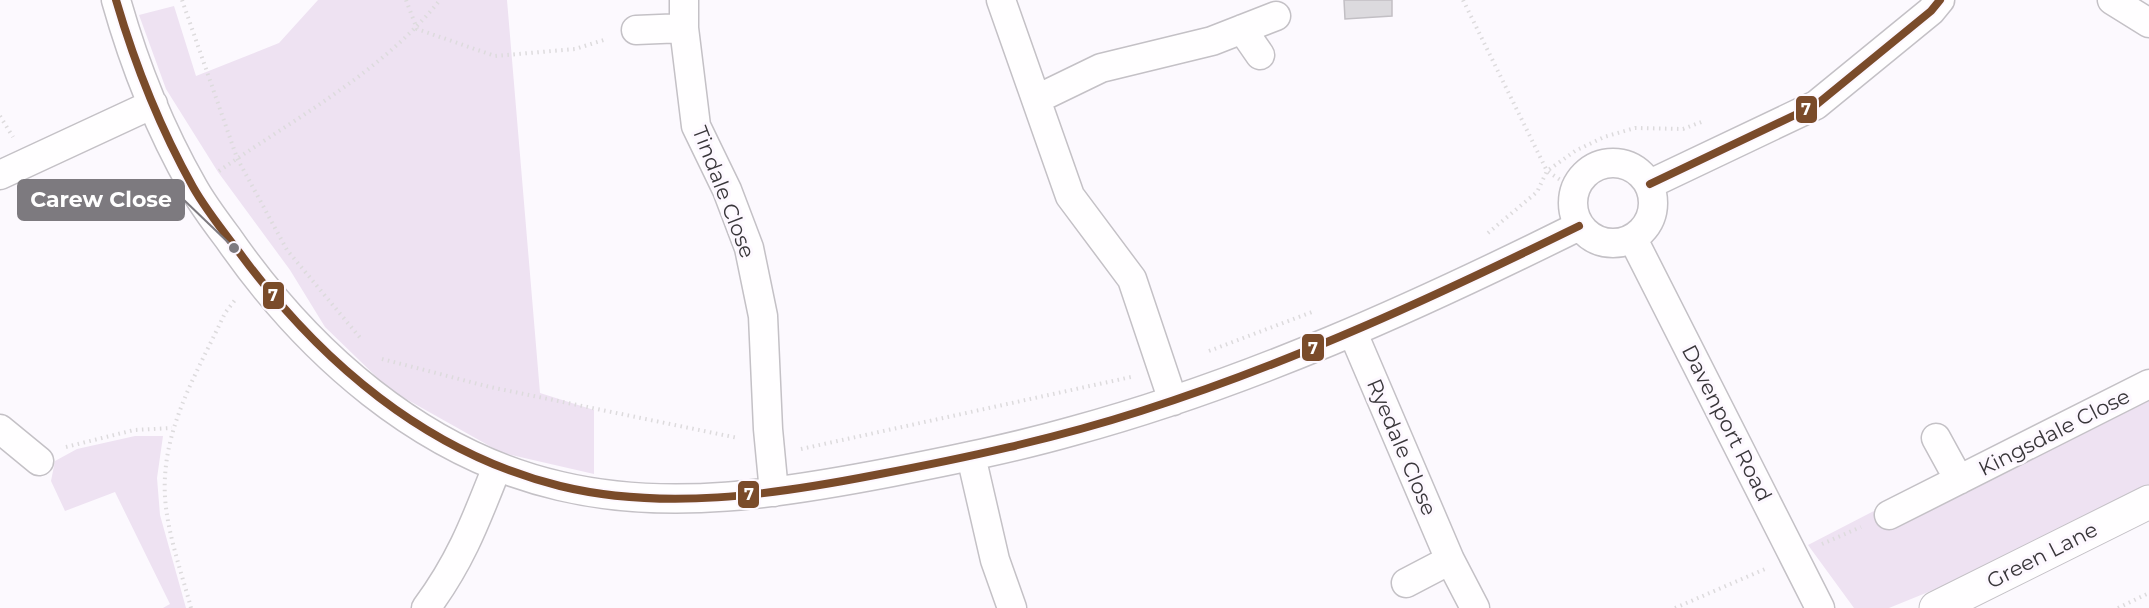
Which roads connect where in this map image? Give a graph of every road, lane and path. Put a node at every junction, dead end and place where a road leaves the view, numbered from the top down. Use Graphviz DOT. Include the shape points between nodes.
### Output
graph roads {
  1 [pos="116,0"];
  2 [pos="182,0"];
  3 [pos="406,0"];
  4 [pos="440,0"];
  5 [pos="684,0"];
  6 [pos="1001,0"];
  7 [pos="1463,0"];
  8 [pos="1940,0"];
  9 [pos="2112,0"];
  10 [pos="1276,16"];
  11 [pos="2149,23"];
  12 [pos="684,28"];
  13 [pos="417,29"];
  14 [pos="1242,29"];
  15 [pos="636,30"];
  16 [pos="1260,55"];
  17 [pos="1037,99"];
  18 [pos="153,104"];
  19 [pos="1705,120"];
  20 [pos="237,158"];
  21 [pos="1547,171"];
  22 [pos="0,176"];
  23 [pos="1650,184"];
  24 [pos="193,189"];
  25 [pos="1574,189"];
  26 [pos="1580,226"];
  27 [pos="1479,238"];
  28 [pos="1633,239"];
  29 [pos="254,276"];
  30 [pos="1314,311"];
  31 [pos="1353,333"];
  32 [pos="369,348"];
  33 [pos="376,357"];
  34 [pos="1162,370"];
  35 [pos="2149,384"];
  36 [pos="1173,401"];
  37 [pos="172,428"];
  38 [pos="0,429"];
  39 [pos="1936,438"];
  40 [pos="769,445"];
  41 [pos="971,456"];
  42 [pos="39,461"];
  43 [pos="497,467"];
  44 [pos="1959,480"];
  45 [pos="774,492"];
  46 [pos="2149,502"];
  47 [pos="1889,514"];
  48 [pos="1450,560"];
  49 [pos="1406,583"];
  50 [pos="2149,593"];
  51 [pos="191,608"];
  52 [pos="426,608"];
  53 [pos="1012,608"];
  54 [pos="1475,608"];
  55 [pos="1820,608"];
  56 [pos="1936,608"];
  57 [pos="2118,608"];
  1 -- 18 [label="street"];
  2 -- 20 [label="path"];
  3 -- 13 [label="path"];
  4 -- 13 [label="path"];
  5 -- 12 [label="street, Tindale Close"];
  6 -- 17 [label="street"];
  7 -- 21 [label="path"];
  8 -- 23 [label="street" via="1816,105"];
  9 -- 11 [label="street"];
  10 -- 14 [label="street"];
  12 -- 15 [label="street"];
  12 -- 40 [label="street, Tindale Close" via="696,126 749,248 763,316"];
  13 -- 15 [label="path" via="495,57 575,49"];
  13 -- 20 [label="path" via="386,57"];
  14 -- 16 [label="street"];
  14 -- 17 [label="street" via="1212,41 1101,68"];
  17 -- 34 [label="street" via="1070,196 1132,279"];
  18 -- 22 [label="street"];
  18 -- 24 [label="street"];
  19 -- 21 [label="path" via="1683,129 1635,128 1604,137"];
  20 -- 24 [label="path"];
  20 -- 32 [label="path" via="287,250"];
  21 -- 25 [label="path"];
  21 -- 27 [label="path" via="1537,192"];
  23 -- 25 [label="street" via="1640,171 1622,162 1589,169"];
  23 -- 28 [label="street" via="1655,205 1647,226"];
  24 -- 29 [label="street"];
  25 -- 26 [label="street" via="1572,208"];
  26 -- 28 [label="street" via="1595,240 1614,244"];
  26 -- 31 [label="street"];
  28 -- 55 [label="street, Davenport Road"];
  29 -- 37 [label="path" via="225,313"];
  29 -- 43 [label="street" via="320,349 381,400 437,436"];
  30 -- 34 [label="path"];
  31 -- 36 [label="street"];
  31 -- 48 [label="street, Ryedale Close"];
  33 -- 40 [label="path" via="490,387"];
  34 -- 36 [label="street"];
  34 -- 40 [label="path" via="801,449"];
  35 -- 44 [label="street, Kingsdale Close"];
  36 -- 41 [label="street" via="1072,432"];
  37 -- 42 [label="path" via="134,430 73,443"];
  37 -- 51 [label="path" via="165,477 166,510"];
  38 -- 42 [label="street"];
  39 -- 44 [label="street, Kingsdale Close"];
  40 -- 45 [label="street, Tindale Close"];
  41 -- 45 [label="street"];
  41 -- 53 [label="street" via="995,560"];
  43 -- 45 [label="street" via="558,486 609,495 683,501"];
  43 -- 52 [label="street" via="467,544"];
  44 -- 47 [label="street, Kingsdale Close"];
  46 -- 56 [label="main road, Green Lane"];
  48 -- 49 [label="street"];
  48 -- 54 [label="street, Ryedale Close"];
  50 -- 57 [label="path"];
}
